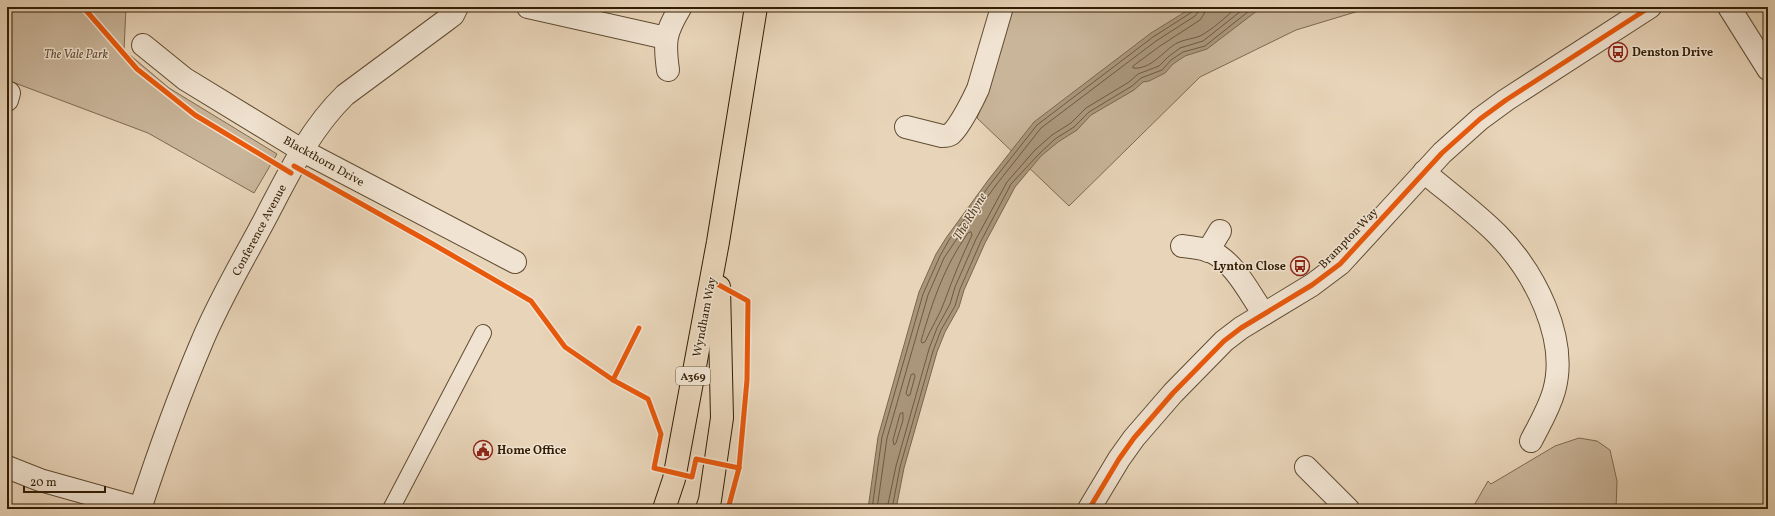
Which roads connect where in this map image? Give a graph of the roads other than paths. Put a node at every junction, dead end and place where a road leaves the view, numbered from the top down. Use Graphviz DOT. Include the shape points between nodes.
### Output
graph roads {
  1 [pos="457,7"];
  2 [pos="528,7"];
  3 [pos="756,7"];
  4 [pos="1002,7"];
  5 [pos="1729,7"];
  6 [pos="680,8"];
  7 [pos="1642,9"];
  8 [pos="666,38"];
  9 [pos="144,45"];
  10 [pos="1768,69"];
  11 [pos="668,70"];
  12 [pos="906,127"];
  13 [pos="303,151"];
  14 [pos="1424,172"];
  15 [pos="1220,231"];
  16 [pos="718,242"];
  17 [pos="1182,246"];
  18 [pos="1208,251"];
  19 [pos="515,262"];
  20 [pos="1264,314"];
  21 [pos="483,333"];
  22 [pos="1531,441"];
  23 [pos="7,467"];
  24 [pos="1306,467"];
  25 [pos="140,509"];
  26 [pos="391,509"];
  27 [pos="664,509"];
  28 [pos="706,509"];
  29 [pos="1089,509"];
  30 [pos="1348,509"];
  1 -- 13 [label="street, Conference Avenue" via="453,15 345,95 318,125"];
  2 -- 8 [label="street"];
  3 -- 16 [label="main road, Wyndham Way / A369"];
  4 -- 12 [label="street" via="978,89 952,132 942,136"];
  5 -- 10 [label="street"];
  6 -- 8 [label="street"];
  7 -- 14 [label="street, Brampton Way" via="1480,119"];
  8 -- 11 [label="street"];
  9 -- 13 [label="street, Blackthorn Drive" via="185,79"];
  13 -- 19 [label="street, Blackthorn Drive"];
  13 -- 25 [label="street, Conference Avenue" via="201,343"];
  14 -- 20 [label="street, Brampton Way" via="1340,264 1312,285"];
  14 -- 22 [label="street" via="1480,218 1514,254 1535,286 1551,323 1557,365 1554,391"];
  15 -- 18 [label="street"];
  16 -- 27 [label="main road, Wyndham Way / A369" via="674,479"];
  16 -- 28 [label="main road, Wyndham Way / A369" via="722,418 710,500"];
  17 -- 18 [label="street"];
  18 -- 20 [label="street" via="1229,265"];
  20 -- 29 [label="street, Brampton Way" via="1224,341 1173,393 1134,438"];
  21 -- 26 [label="lane"];
  23 -- 25 [label="street" via="40,480"];
  24 -- 30 [label="street"];
}
